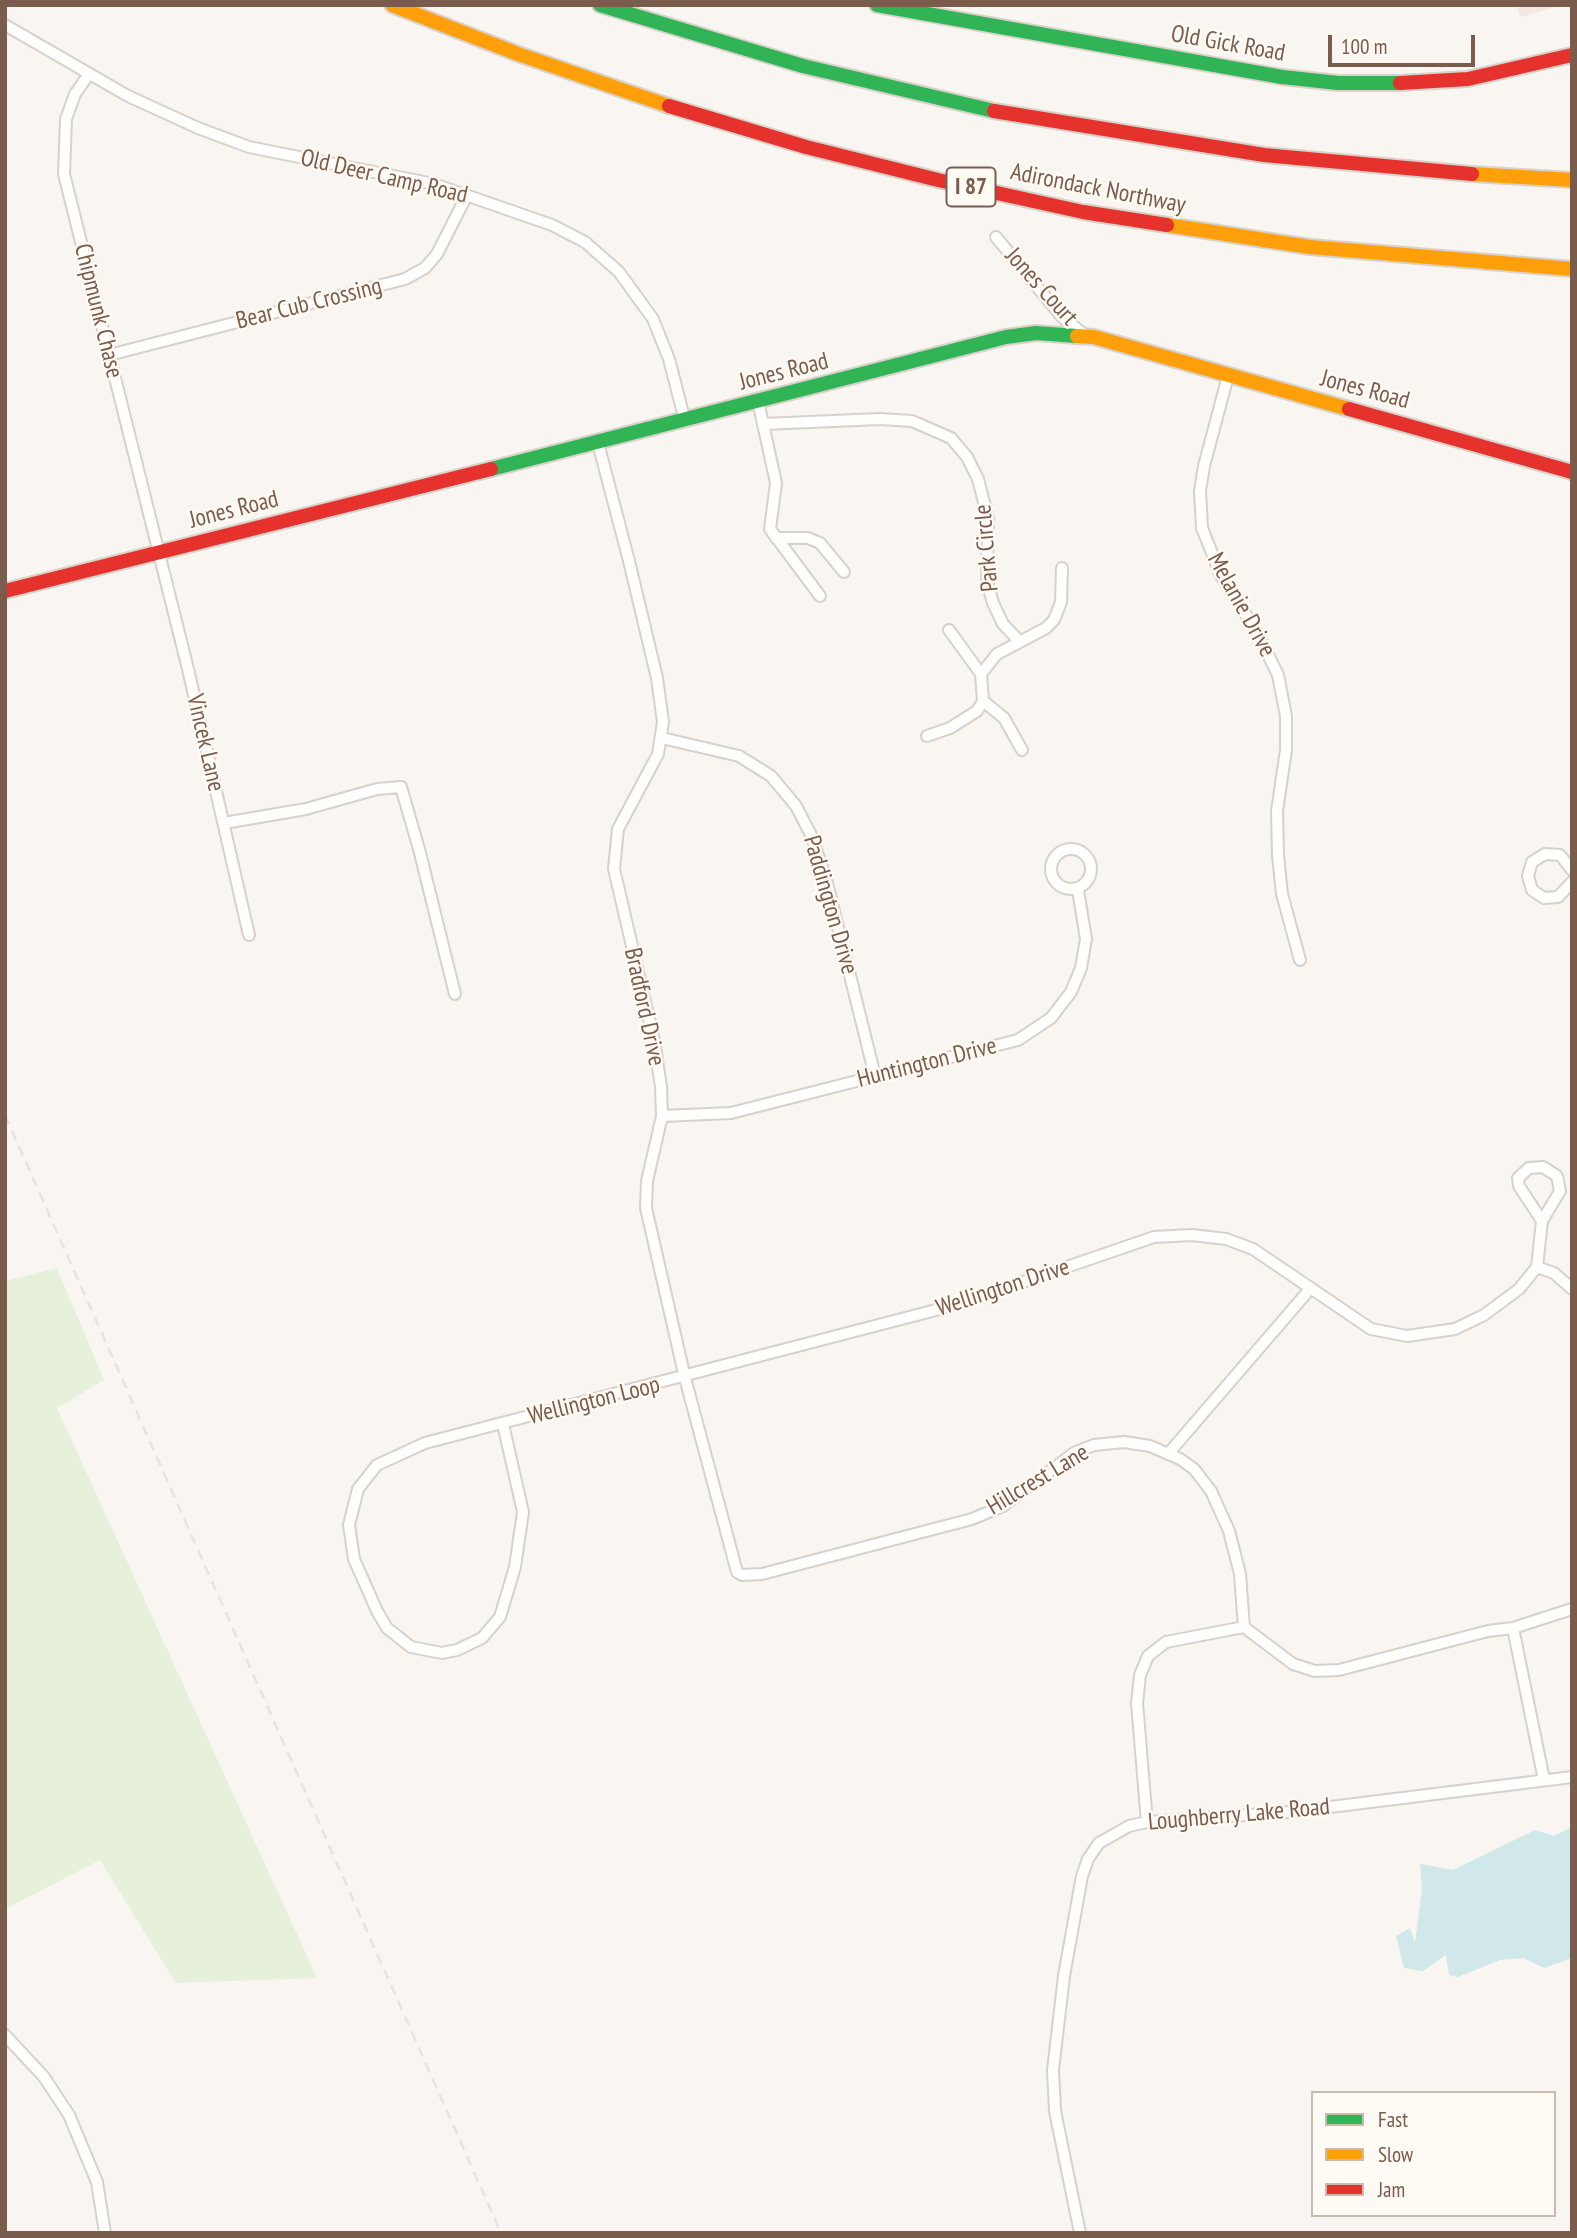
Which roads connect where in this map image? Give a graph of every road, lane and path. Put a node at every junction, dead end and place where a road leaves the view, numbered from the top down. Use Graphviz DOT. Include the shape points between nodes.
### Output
graph roads {
  1 [pos="392,5"];
  2 [pos="600,5"];
  3 [pos="877,5"];
  4 [pos="5,25"];
  5 [pos="1572,55"];
  6 [pos="89,74"];
  7 [pos="1572,180"];
  8 [pos="467,195"];
  9 [pos="996,237"];
  10 [pos="1572,269"];
  11 [pos="1086,336"];
  12 [pos="108,355"];
  13 [pos="1228,376"];
  14 [pos="758,401"];
  15 [pos="685,421"];
  16 [pos="763,425"];
  17 [pos="598,443"];
  18 [pos="1572,472"];
  19 [pos="776,538"];
  20 [pos="158,552"];
  21 [pos="1062,568"];
  22 [pos="844,572"];
  23 [pos="5,591"];
  24 [pos="821,597"];
  25 [pos="949,630"];
  26 [pos="1018,641"];
  27 [pos="981,674"];
  28 [pos="982,701"];
  29 [pos="926,736"];
  30 [pos="662,738"];
  31 [pos="1022,750"];
  32 [pos="223,823"];
  33 [pos="1572,870"];
  34 [pos="1572,882"];
  35 [pos="1078,890"];
  36 [pos="249,935"];
  37 [pos="1300,960"];
  38 [pos="455,994"];
  39 [pos="874,1076"];
  40 [pos="662,1116"];
  41 [pos="1542,1221"];
  42 [pos="1537,1268"];
  43 [pos="1310,1289"];
  44 [pos="1572,1289"];
  45 [pos="685,1378"];
  46 [pos="503,1424"];
  47 [pos="1168,1454"];
  48 [pos="742,1575"];
  49 [pos="1572,1609"];
  50 [pos="1244,1627"];
  51 [pos="1513,1628"];
  52 [pos="1572,1777"];
  53 [pos="1544,1780"];
  54 [pos="1147,1822"];
  55 [pos="5,2035"];
  56 [pos="105,2233"];
  57 [pos="1080,2233"];
  1 -- 10 [label="main road, Adirondack Northway / I 87" via="670,106 806,147 1017,197 1310,247"];
  2 -- 7 [label="main road" via="803,66 1004,113 1264,155"];
  3 -- 5 [label="main road, Old Gick Road" via="1338,83 1468,79"];
  4 -- 6 [label="street, Old Deer Camp Road"];
  6 -- 8 [label="street, Old Deer Camp Road" via="249,147 434,184"];
  6 -- 12 [label="street, Chipmunk Chase" via="66,119 64,174"];
  8 -- 12 [label="street, Bear Cub Crossing" via="437,254 425,268 405,279"];
  8 -- 15 [label="street, Old Deer Camp Road" via="563,231 596,250 620,272 662,337"];
  9 -- 11 [label="street, Jones Court" via="1062,317"];
  11 -- 13 [label="main road, Jones Road"];
  11 -- 14 [label="main road, Jones Road" via="1036,333 1006,337"];
  12 -- 20 [label="street, Chipmunk Chase"];
  13 -- 18 [label="main road, Jones Road"];
  13 -- 37 [label="street, Melanie Drive" via="1204,466 1202,528 1221,576 1278,675 1286,716 1277,811 1278,856 1282,894"];
  14 -- 15 [label="main road, Jones Road"];
  14 -- 16 [label="street"];
  15 -- 17 [label="main road, Jones Road"];
  16 -- 19 [label="street" via="776,483 769,522"];
  16 -- 26 [label="street, Park Circle" via="912,421 951,438 967,457 987,509 992,603"];
  17 -- 20 [label="main road, Jones Road"];
  17 -- 30 [label="street, Bradford Drive" via="657,678"];
  19 -- 22 [label="street" via="808,538 820,543"];
  19 -- 24 [label="street"];
  20 -- 23 [label="main road, Jones Road"];
  20 -- 32 [label="street, Vincek Lane"];
  21 -- 26 [label="street" via="1058,614 1046,628"];
  25 -- 27 [label="street"];
  26 -- 27 [label="street" via="990,660"];
  27 -- 28 [label="street"];
  28 -- 29 [label="street" via="978,711"];
  28 -- 31 [label="street" via="1004,718"];
  30 -- 39 [label="street, Paddington Drive" via="739,756 771,776 796,806 825,875"];
  30 -- 40 [label="street, Bradford Drive" via="618,830 614,869 654,1040"];
  32 -- 36 [label="street, Vincek Lane"];
  32 -- 38 [label="street" via="401,787"];
  33 -- 34 [label="street" via="1560,855 1545,854 1532,862 1528,876 1532,890 1544,898 1559,897"];
  35 -- 39 [label="street, Huntington Drive" via="1084,953 1071,992 1051,1018 1018,1040"];
  39 -- 40 [label="street, Huntington Drive" via="731,1113"];
  40 -- 45 [label="street, Bradford Drive" via="647,1181 646,1208"];
  41 -- 41 [label="street" via="1519,1186 1518,1178 1529,1168 1548,1168 1557,1176 1560,1191"];
  41 -- 42 [label="street"];
  42 -- 43 [label="street, Wellington Drive" via="1519,1289 1485,1315 1432,1334 1407,1336 1371,1329"];
  42 -- 44 [label="street" via="1554,1273"];
  43 -- 45 [label="street, Wellington Drive" via="1269,1258 1226,1239 1154,1237 959,1304"];
  43 -- 47 [label="street"];
  45 -- 46 [label="street, Wellington Loop"];
  45 -- 48 [label="street, Bradford Drive" via="732,1560"];
  46 -- 46 [label="street" via="392,1456 377,1465 358,1489 349,1525 354,1559 387,1628 411,1647 457,1650 482,1638 500,1617 523,1512"];
  47 -- 48 [label="street, Hillcrest Lane" via="1150,1446 1094,1445 1062,1460 992,1511 762,1574"];
  47 -- 50 [label="street, Hillcrest Lane" via="1194,1469 1220,1508 1240,1574"];
  49 -- 51 [label="street"];
  50 -- 51 [label="street" via="1277,1654 1315,1671 1339,1670"];
  50 -- 54 [label="street" via="1167,1642 1148,1656 1137,1703"];
  51 -- 53 [label="street"];
  52 -- 53 [label="street, Loughberry Lake Road"];
  53 -- 54 [label="street, Loughberry Lake Road" via="1290,1812"];
  54 -- 57 [label="street, Loughberry Lake Road" via="1112,1833 1088,1858 1064,1976 1052,2088"];
  55 -- 56 [label="street" via="44,2077 69,2115 97,2182"];
}
